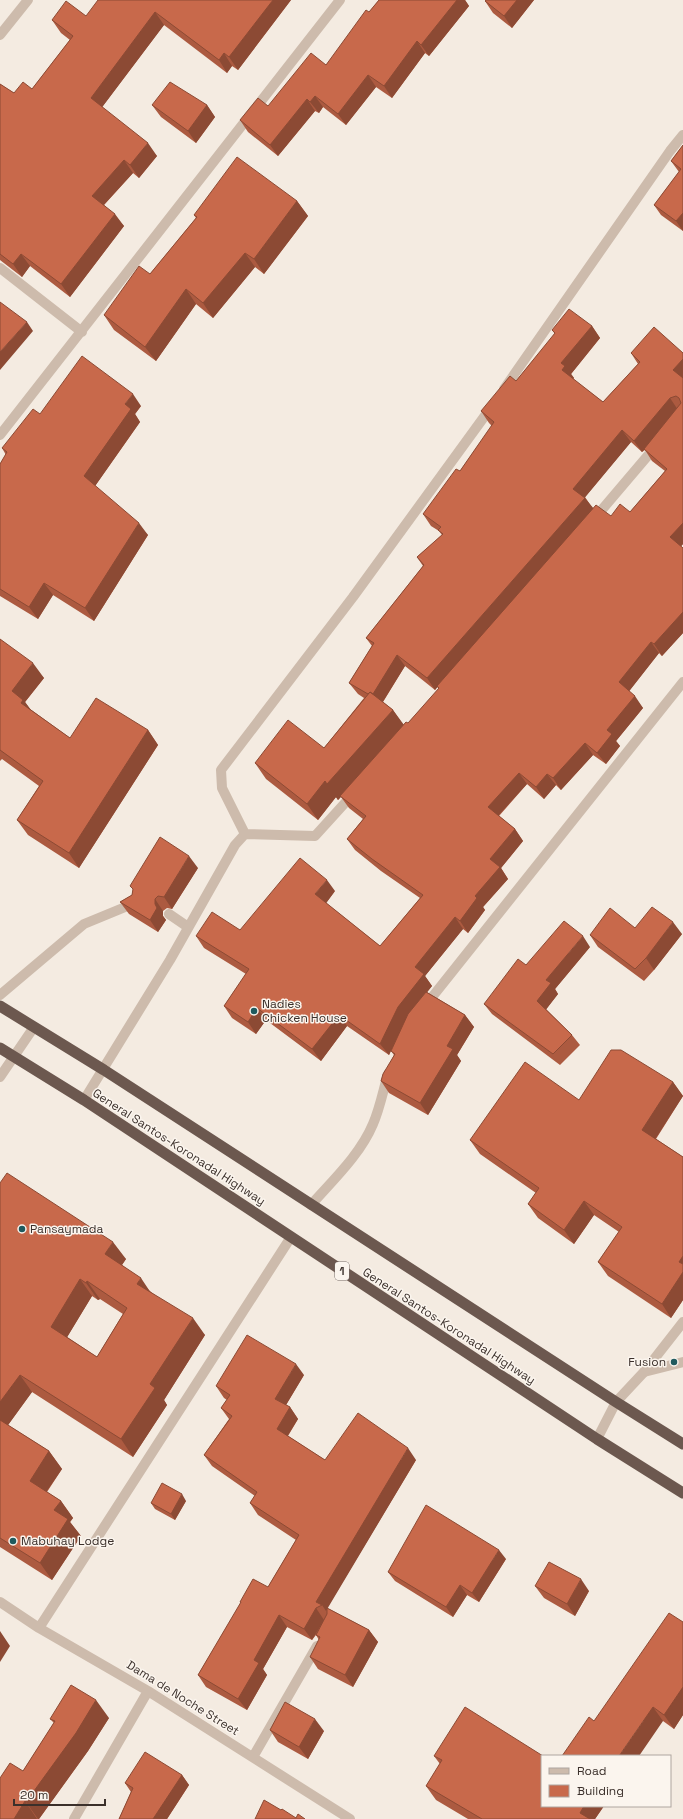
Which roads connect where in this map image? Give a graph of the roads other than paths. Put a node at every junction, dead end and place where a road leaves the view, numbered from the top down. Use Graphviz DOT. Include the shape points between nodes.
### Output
graph roads {
  1 [pos="28,0"];
  2 [pos="340,0"];
  3 [pos="0,35"];
  4 [pos="683,135"];
  5 [pos="0,268"];
  6 [pos="82,332"];
  7 [pos="0,435"];
  8 [pos="663,438"];
  9 [pos="586,529"];
  10 [pos="683,682"];
  11 [pos="362,783"];
  12 [pos="245,834"];
  13 [pos="135,903"];
  14 [pos="169,914"];
  15 [pos="188,927"];
  16 [pos="0,995"];
  17 [pos="0,1006"];
  18 [pos="421,1011"];
  19 [pos="34,1027"];
  20 [pos="0,1048"];
  21 [pos="14,1057"];
  22 [pos="391,1066"];
  23 [pos="104,1070"];
  24 [pos="0,1077"];
  25 [pos="84,1100"];
  26 [pos="311,1205"];
  27 [pos="291,1237"];
  28 [pos="683,1322"];
  29 [pos="683,1362"];
  30 [pos="644,1372"];
  31 [pos="616,1402"];
  32 [pos="597,1439"];
  33 [pos="683,1444"];
  34 [pos="683,1493"];
  35 [pos="0,1602"];
  36 [pos="39,1628"];
  37 [pos="322,1637"];
  38 [pos="148,1691"];
  39 [pos="253,1757"];
  40 [pos="74,1819"];
  41 [pos="350,1819"];
  1 -- 3 [label="street"];
  2 -- 6 [label="street"];
  4 -- 12 [label="street" via="353,597 221,770 222,788"];
  5 -- 6 [label="street"];
  6 -- 7 [label="street"];
  8 -- 9 [label="street"];
  10 -- 18 [label="street"];
  11 -- 12 [label="street" via="316,836"];
  12 -- 15 [label="street" via="235,845"];
  13 -- 16 [label="street" via="84,924"];
  14 -- 15 [label="street"];
  15 -- 23 [label="street"];
  17 -- 19 [label="highway, General Santos-Koronadal Highway"];
  19 -- 21 [label="street"];
  19 -- 23 [label="highway, General Santos-Koronadal Highway"];
  20 -- 21 [label="highway, General Santos-Koronadal Highway / 1"];
  21 -- 24 [label="street"];
  21 -- 25 [label="highway, General Santos-Koronadal Highway / 1"];
  22 -- 26 [label="street" via="380,1104 361,1146"];
  23 -- 25 [label="street"];
  23 -- 26 [label="highway, General Santos-Koronadal Highway"];
  25 -- 27 [label="highway, General Santos-Koronadal Highway / 1"];
  26 -- 31 [label="highway, General Santos-Koronadal Highway"];
  27 -- 32 [label="highway, General Santos-Koronadal Highway / 1"];
  27 -- 36 [label="street"];
  28 -- 30 [label="street"];
  29 -- 30 [label="street"];
  30 -- 31 [label="street"];
  31 -- 32 [label="street"];
  31 -- 33 [label="highway, General Santos-Koronadal Highway"];
  32 -- 34 [label="highway, General Santos-Koronadal Highway / 1"];
  35 -- 36 [label="street, Dama de Noche Street"];
  36 -- 38 [label="street, Dama de Noche Street"];
  37 -- 39 [label="street"];
  38 -- 39 [label="street, Dama de Noche Street"];
  38 -- 40 [label="street"];
  39 -- 41 [label="street, Dama de Noche Street"];
}
